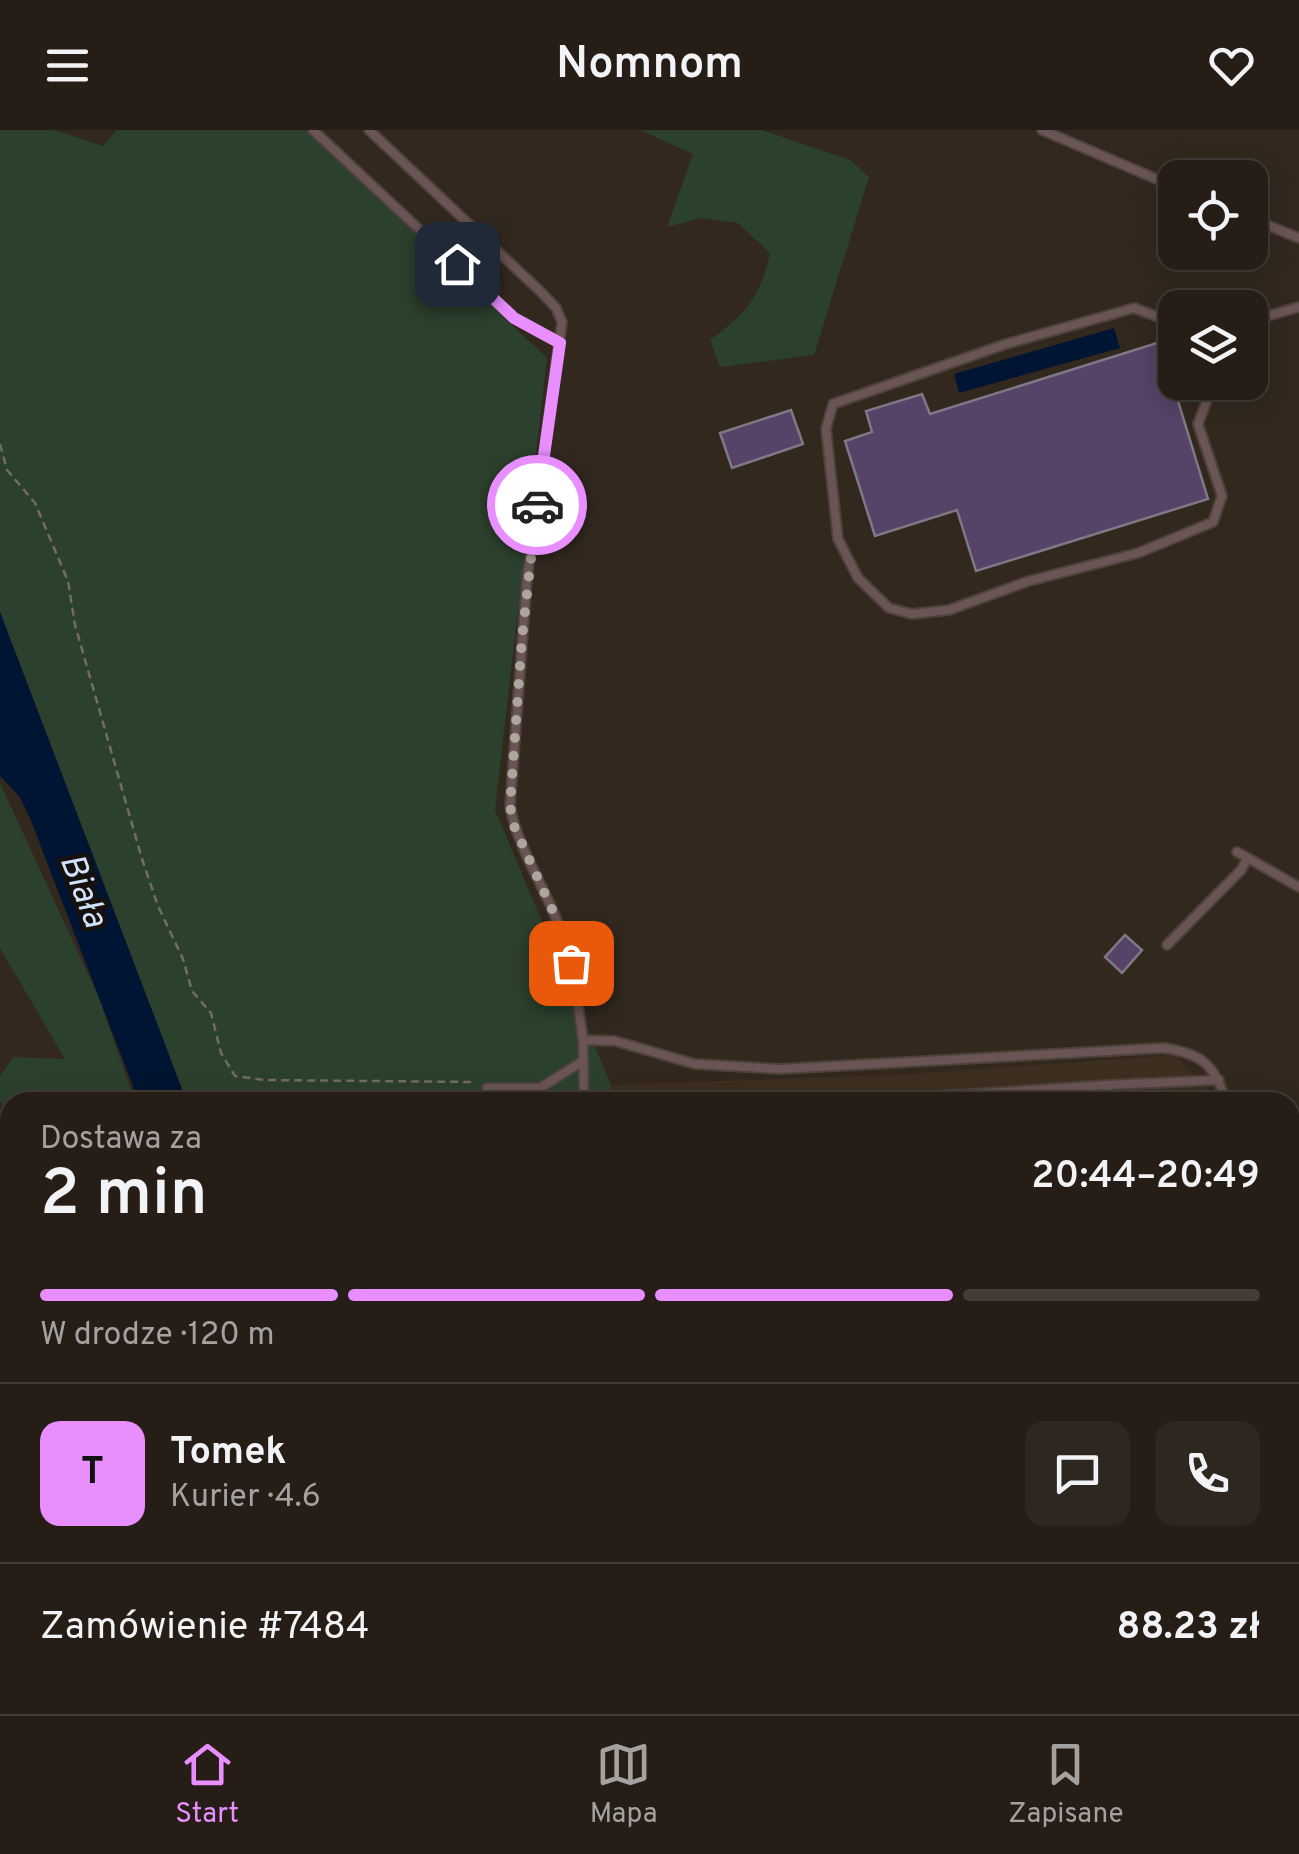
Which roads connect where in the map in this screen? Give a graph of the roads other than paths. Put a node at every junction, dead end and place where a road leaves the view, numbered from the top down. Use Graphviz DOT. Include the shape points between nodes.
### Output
graph roads {
  1 [pos="313,130"];
  2 [pos="369,130"];
  3 [pos="1042,130"];
  4 [pos="1158,180"];
  5 [pos="1268,225"];
  6 [pos="1299,238"];
  7 [pos="1299,307"];
  8 [pos="1268,315"];
  9 [pos="1158,317"];
  10 [pos="531,320"];
  11 [pos="534,331"];
  12 [pos="560,343"];
  13 [pos="1207,400"];
  14 [pos="1237,852"];
  15 [pos="1248,858"];
  16 [pos="1299,886"];
  17 [pos="1167,945"];
  18 [pos="583,1040"];
  19 [pos="584,1061"];
  20 [pos="1219,1080"];
  21 [pos="1108,1085"];
  22 [pos="487,1088"];
  23 [pos="584,1092"];
  24 [pos="1036,1092"];
  25 [pos="1108,1092"];
  26 [pos="1223,1092"];
  1 -- 11 [label="lane"];
  2 -- 12 [label="lane" via="542,292 562,322"];
  3 -- 4 [label="lane"];
  5 -- 6 [label="lane"];
  7 -- 8 [label="lane"];
  9 -- 13 [label="lane" via="1134,308 833,404 826,429 838,539 858,578 889,608 912,614 949,610 1138,553 1212,522 1222,496 1198,424"];
  10 -- 11 [label="lane"];
  11 -- 12 [label="lane"];
  12 -- 18 [label="lane" via="527,578 510,806 571,963"];
  14 -- 15 [label="lane"];
  15 -- 16 [label="lane"];
  15 -- 17 [label="lane"];
  18 -- 19 [label="lane"];
  18 -- 20 [label="lane" via="695,1064 780,1069 1163,1048 1185,1051"];
  19 -- 22 [label="lane" via="540,1088"];
  19 -- 23 [label="lane"];
  20 -- 21 [label="lane"];
  20 -- 26 [label="lane"];
  21 -- 24 [label="lane"];
  21 -- 25 [label="lane"];
}
